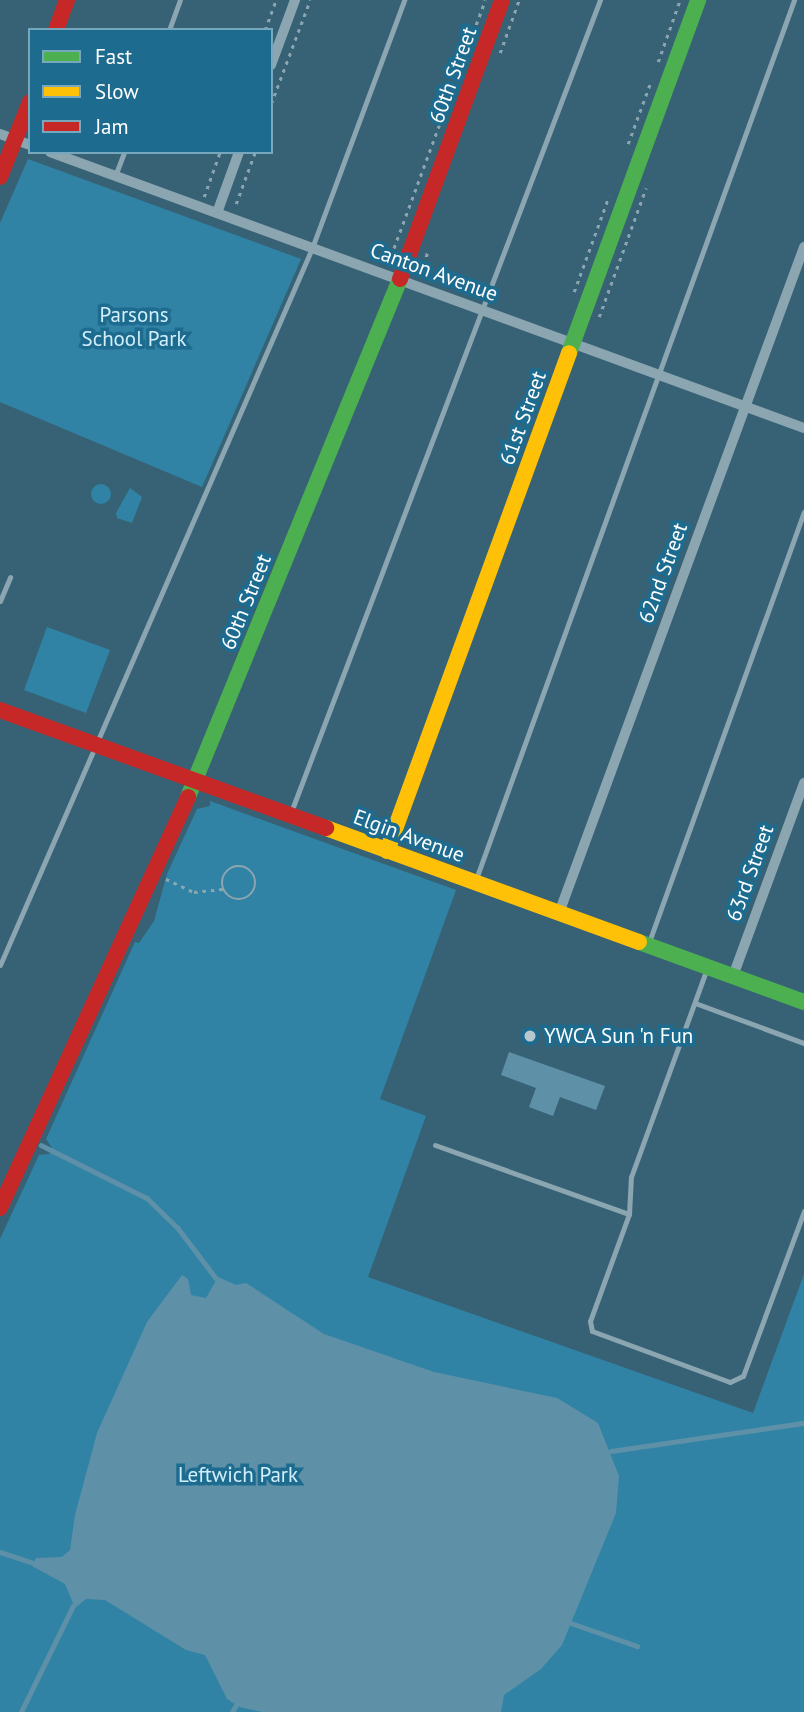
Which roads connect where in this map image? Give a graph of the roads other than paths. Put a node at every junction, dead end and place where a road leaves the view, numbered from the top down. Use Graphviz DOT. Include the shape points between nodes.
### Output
graph roads {
  1 [pos="67,0"];
  2 [pos="180,0"];
  3 [pos="295,0"];
  4 [pos="404,0"];
  5 [pos="502,0"];
  6 [pos="600,0"];
  7 [pos="698,0"];
  8 [pos="794,0"];
  9 [pos="57,28"];
  10 [pos="170,28"];
  11 [pos="273,60"];
  12 [pos="28,114"];
  13 [pos="0,134"];
  14 [pos="23,143"];
  15 [pos="55,154"];
  16 [pos="123,154"];
  17 [pos="238,154"];
  18 [pos="115,176"];
  19 [pos="0,177"];
  20 [pos="217,213"];
  21 [pos="804,247"];
  22 [pos="312,248"];
  23 [pos="392,277"];
  24 [pos="485,311"];
  25 [pos="573,343"];
  26 [pos="659,375"];
  27 [pos="745,407"];
  28 [pos="804,428"];
  29 [pos="804,512"];
  30 [pos="10,578"];
  31 [pos="0,601"];
  32 [pos="1,711"];
  33 [pos="99,746"];
  34 [pos="195,781"];
  35 [pos="804,783"];
  36 [pos="290,815"];
  37 [pos="387,851"];
  38 [pos="475,882"];
  39 [pos="559,913"];
  40 [pos="648,945"];
  41 [pos="0,965"];
  42 [pos="707,966"];
  43 [pos="733,976"];
  44 [pos="804,1002"];
  45 [pos="695,1003"];
  46 [pos="804,1043"];
  47 [pos="435,1145"];
  48 [pos="0,1208"];
  49 [pos="804,1211"];
  50 [pos="629,1214"];
  1 -- 9 [label="street"];
  2 -- 10 [label="lane"];
  3 -- 11 [label="street"];
  4 -- 22 [label="lane"];
  5 -- 23 [label="street, 60th Street"];
  6 -- 24 [label="lane"];
  7 -- 25 [label="street, 61st Street"];
  8 -- 26 [label="lane"];
  12 -- 14 [label="street"];
  13 -- 14 [label="street"];
  14 -- 19 [label="street"];
  15 -- 18 [label="street, Canton Avenue"];
  16 -- 18 [label="lane"];
  17 -- 20 [label="street"];
  18 -- 20 [label="street, Canton Avenue"];
  20 -- 22 [label="street, Canton Avenue"];
  21 -- 27 [label="street, 62nd Street"];
  22 -- 23 [label="street, Canton Avenue"];
  22 -- 33 [label="lane"];
  23 -- 24 [label="street, Canton Avenue"];
  23 -- 34 [label="street, 60th Street"];
  24 -- 25 [label="street, Canton Avenue"];
  24 -- 36 [label="lane"];
  25 -- 26 [label="street, Canton Avenue"];
  25 -- 37 [label="street, 61st Street"];
  26 -- 27 [label="street, Canton Avenue"];
  26 -- 38 [label="lane"];
  27 -- 28 [label="street, Canton Avenue"];
  27 -- 39 [label="street, 62nd Street"];
  29 -- 40 [label="lane"];
  30 -- 31 [label="lane"];
  32 -- 33 [label="street, Elgin Avenue"];
  33 -- 34 [label="street, Elgin Avenue"];
  33 -- 41 [label="lane"];
  34 -- 36 [label="street, Elgin Avenue"];
  34 -- 48 [label="street, 60th Street"];
  35 -- 43 [label="street, 63rd Street"];
  36 -- 37 [label="street, Elgin Avenue"];
  37 -- 38 [label="street, Elgin Avenue"];
  38 -- 39 [label="street, Elgin Avenue"];
  39 -- 40 [label="street, Elgin Avenue"];
  40 -- 42 [label="street, Elgin Avenue"];
  42 -- 43 [label="street, Elgin Avenue"];
  42 -- 45 [label="lane"];
  43 -- 44 [label="street, Elgin Avenue"];
  45 -- 46 [label="lane"];
  45 -- 50 [label="lane" via="631,1177"];
  47 -- 50 [label="lane"];
  49 -- 50 [label="lane" via="743,1376 730,1382 592,1331 590,1321"];
}
